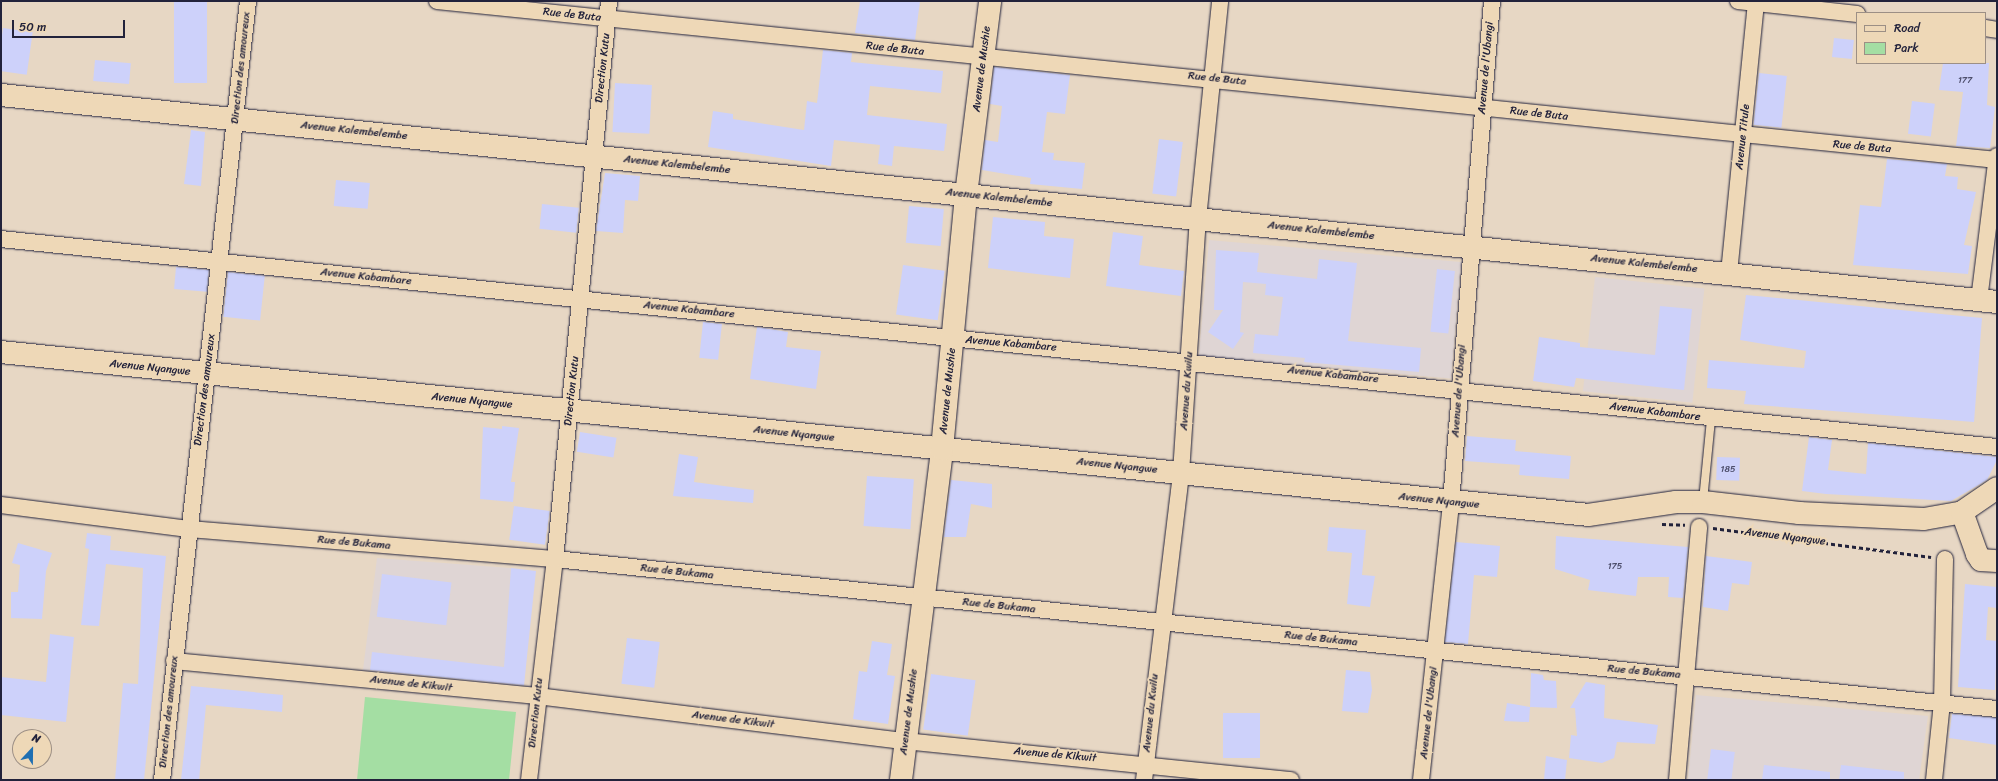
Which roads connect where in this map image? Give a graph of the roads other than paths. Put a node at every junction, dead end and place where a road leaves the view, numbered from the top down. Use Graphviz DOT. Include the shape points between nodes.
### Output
graph roads {
  1 [pos="248,1"];
  2 [pos="437,1"];
  3 [pos="610,1"];
  4 [pos="990,1"];
  5 [pos="1220,1"];
  6 [pos="1492,1"];
  7 [pos="1738,1"];
  8 [pos="1756,2"];
  9 [pos="1856,14"];
  10 [pos="608,19"];
  11 [pos="1986,28"];
  12 [pos="1997,30"];
  13 [pos="984,58"];
  14 [pos="1212,78"];
  15 [pos="1,94"];
  16 [pos="1482,107"];
  17 [pos="236,119"];
  18 [pos="1743,136"];
  19 [pos="594,156"];
  20 [pos="1997,156"];
  21 [pos="1997,160"];
  22 [pos="966,195"];
  23 [pos="1198,219"];
  24 [pos="1,239"];
  25 [pos="1470,246"];
  26 [pos="220,262"];
  27 [pos="1729,273"];
  28 [pos="582,299"];
  29 [pos="1988,301"];
  30 [pos="953,339"];
  31 [pos="1,352"];
  32 [pos="1188,360"];
  33 [pos="207,374"];
  34 [pos="1459,388"];
  35 [pos="570,411"];
  36 [pos="1711,419"];
  37 [pos="1997,447"];
  38 [pos="942,449"];
  39 [pos="1181,473"];
  40 [pos="1997,488"];
  41 [pos="1452,502"];
  42 [pos="1703,502"];
  43 [pos="1,505"];
  44 [pos="1962,512"];
  45 [pos="1699,527"];
  46 [pos="188,529"];
  47 [pos="555,559"];
  48 [pos="1946,559"];
  49 [pos="1997,561"];
  50 [pos="923,598"];
  51 [pos="1161,622"];
  52 [pos="1436,652"];
  53 [pos="174,661"];
  54 [pos="1685,676"];
  55 [pos="537,696"];
  56 [pos="1942,703"];
  57 [pos="1997,709"];
  58 [pos="905,741"];
  59 [pos="1146,764"];
  60 [pos="162,780"];
  61 [pos="529,780"];
  62 [pos="901,780"];
  63 [pos="1144,780"];
  64 [pos="1291,780"];
  65 [pos="1421,780"];
  66 [pos="1677,780"];
  67 [pos="1934,780"];
  1 -- 17 [label="street, Direction des amoureux"];
  2 -- 10 [label="street, Rue de Buta"];
  3 -- 10 [label="street, Direction Kutu"];
  4 -- 13 [label="street, Avenue de Mushie"];
  5 -- 14 [label="street, Avenue du Kwilu"];
  6 -- 16 [label="street, Avenue de l'Ubangi"];
  7 -- 8 [label="street"];
  8 -- 9 [label="street"];
  8 -- 18 [label="street, Avenue Titule"];
  10 -- 13 [label="street, Rue de Buta"];
  10 -- 19 [label="street, Direction Kutu"];
  11 -- 12 [label="street"];
  13 -- 14 [label="street, Rue de Buta"];
  13 -- 22 [label="street, Avenue de Mushie"];
  14 -- 16 [label="street, Rue de Buta"];
  14 -- 23 [label="street, Avenue du Kwilu"];
  15 -- 17 [label="street, Avenue Kalembelembe"];
  16 -- 18 [label="street, Rue de Buta"];
  16 -- 25 [label="street, Avenue de l'Ubangi"];
  17 -- 19 [label="street, Avenue Kalembelembe"];
  17 -- 26 [label="street, Direction des amoureux"];
  18 -- 21 [label="street, Rue de Buta"];
  18 -- 27 [label="street, Avenue Titule"];
  19 -- 22 [label="street, Avenue Kalembelembe"];
  19 -- 28 [label="street, Direction Kutu"];
  20 -- 21 [label="street"];
  21 -- 29 [label="street"];
  22 -- 23 [label="street, Avenue Kalembelembe"];
  22 -- 30 [label="street, Avenue de Mushie"];
  23 -- 25 [label="street, Avenue Kalembelembe"];
  23 -- 32 [label="street, Avenue du Kwilu"];
  24 -- 26 [label="street, Avenue Kabambare"];
  25 -- 27 [label="street, Avenue Kalembelembe"];
  25 -- 34 [label="street, Avenue de l'Ubangi"];
  26 -- 28 [label="street, Avenue Kabambare"];
  26 -- 33 [label="street, Direction des amoureux"];
  27 -- 29 [label="street, Avenue Kalembelembe"];
  28 -- 30 [label="street, Avenue Kabambare"];
  28 -- 35 [label="street, Direction Kutu"];
  30 -- 32 [label="street, Avenue Kabambare"];
  30 -- 38 [label="street, Avenue de Mushie"];
  31 -- 33 [label="street, Avenue Nyangwe"];
  32 -- 34 [label="street, Avenue Kabambare"];
  32 -- 39 [label="street, Avenue du Kwilu"];
  33 -- 35 [label="street, Avenue Nyangwe"];
  33 -- 46 [label="street, Direction des amoureux"];
  34 -- 36 [label="street, Avenue Kabambare"];
  34 -- 41 [label="street, Avenue de l'Ubangi"];
  35 -- 38 [label="street, Avenue Nyangwe"];
  35 -- 47 [label="street, Direction Kutu"];
  36 -- 37 [label="street, Avenue Kabambare"];
  36 -- 42 [label="lane"];
  38 -- 39 [label="street, Avenue Nyangwe"];
  38 -- 50 [label="street, Avenue de Mushie"];
  39 -- 41 [label="street, Avenue Nyangwe"];
  39 -- 51 [label="street, Avenue du Kwilu"];
  40 -- 44 [label="street, Avenue Nyangwe"];
  41 -- 42 [label="street, Avenue Nyangwe" via="1588,515 1676,502"];
  41 -- 52 [label="street, Avenue de l'Ubangi"];
  42 -- 44 [label="street, Avenue Nyangwe" via="1893,520"];
  43 -- 46 [label="street, Rue de Bukama"];
  44 -- 49 [label="street" via="1981,560"];
  45 -- 54 [label="street"];
  46 -- 47 [label="street, Rue de Bukama"];
  46 -- 53 [label="street, Direction des amoureux"];
  47 -- 50 [label="street, Rue de Bukama"];
  47 -- 55 [label="street, Direction Kutu"];
  48 -- 56 [label="street"];
  50 -- 51 [label="street, Rue de Bukama"];
  50 -- 58 [label="street, Avenue de Mushie"];
  51 -- 52 [label="street, Rue de Bukama"];
  51 -- 59 [label="street, Avenue du Kwilu"];
  52 -- 54 [label="street, Rue de Bukama"];
  52 -- 65 [label="street, Avenue de l'Ubangi"];
  53 -- 55 [label="street, Avenue de Kikwit"];
  53 -- 60 [label="street, Direction des amoureux"];
  54 -- 56 [label="street, Rue de Bukama"];
  54 -- 66 [label="street"];
  55 -- 58 [label="street, Avenue de Kikwit"];
  55 -- 61 [label="street, Direction Kutu"];
  56 -- 57 [label="street, Rue de Bukama"];
  56 -- 67 [label="street"];
  58 -- 59 [label="street, Avenue de Kikwit"];
  58 -- 62 [label="street, Avenue de Mushie"];
  59 -- 63 [label="street, Avenue du Kwilu"];
  59 -- 64 [label="street, Avenue de Kikwit"];
}
